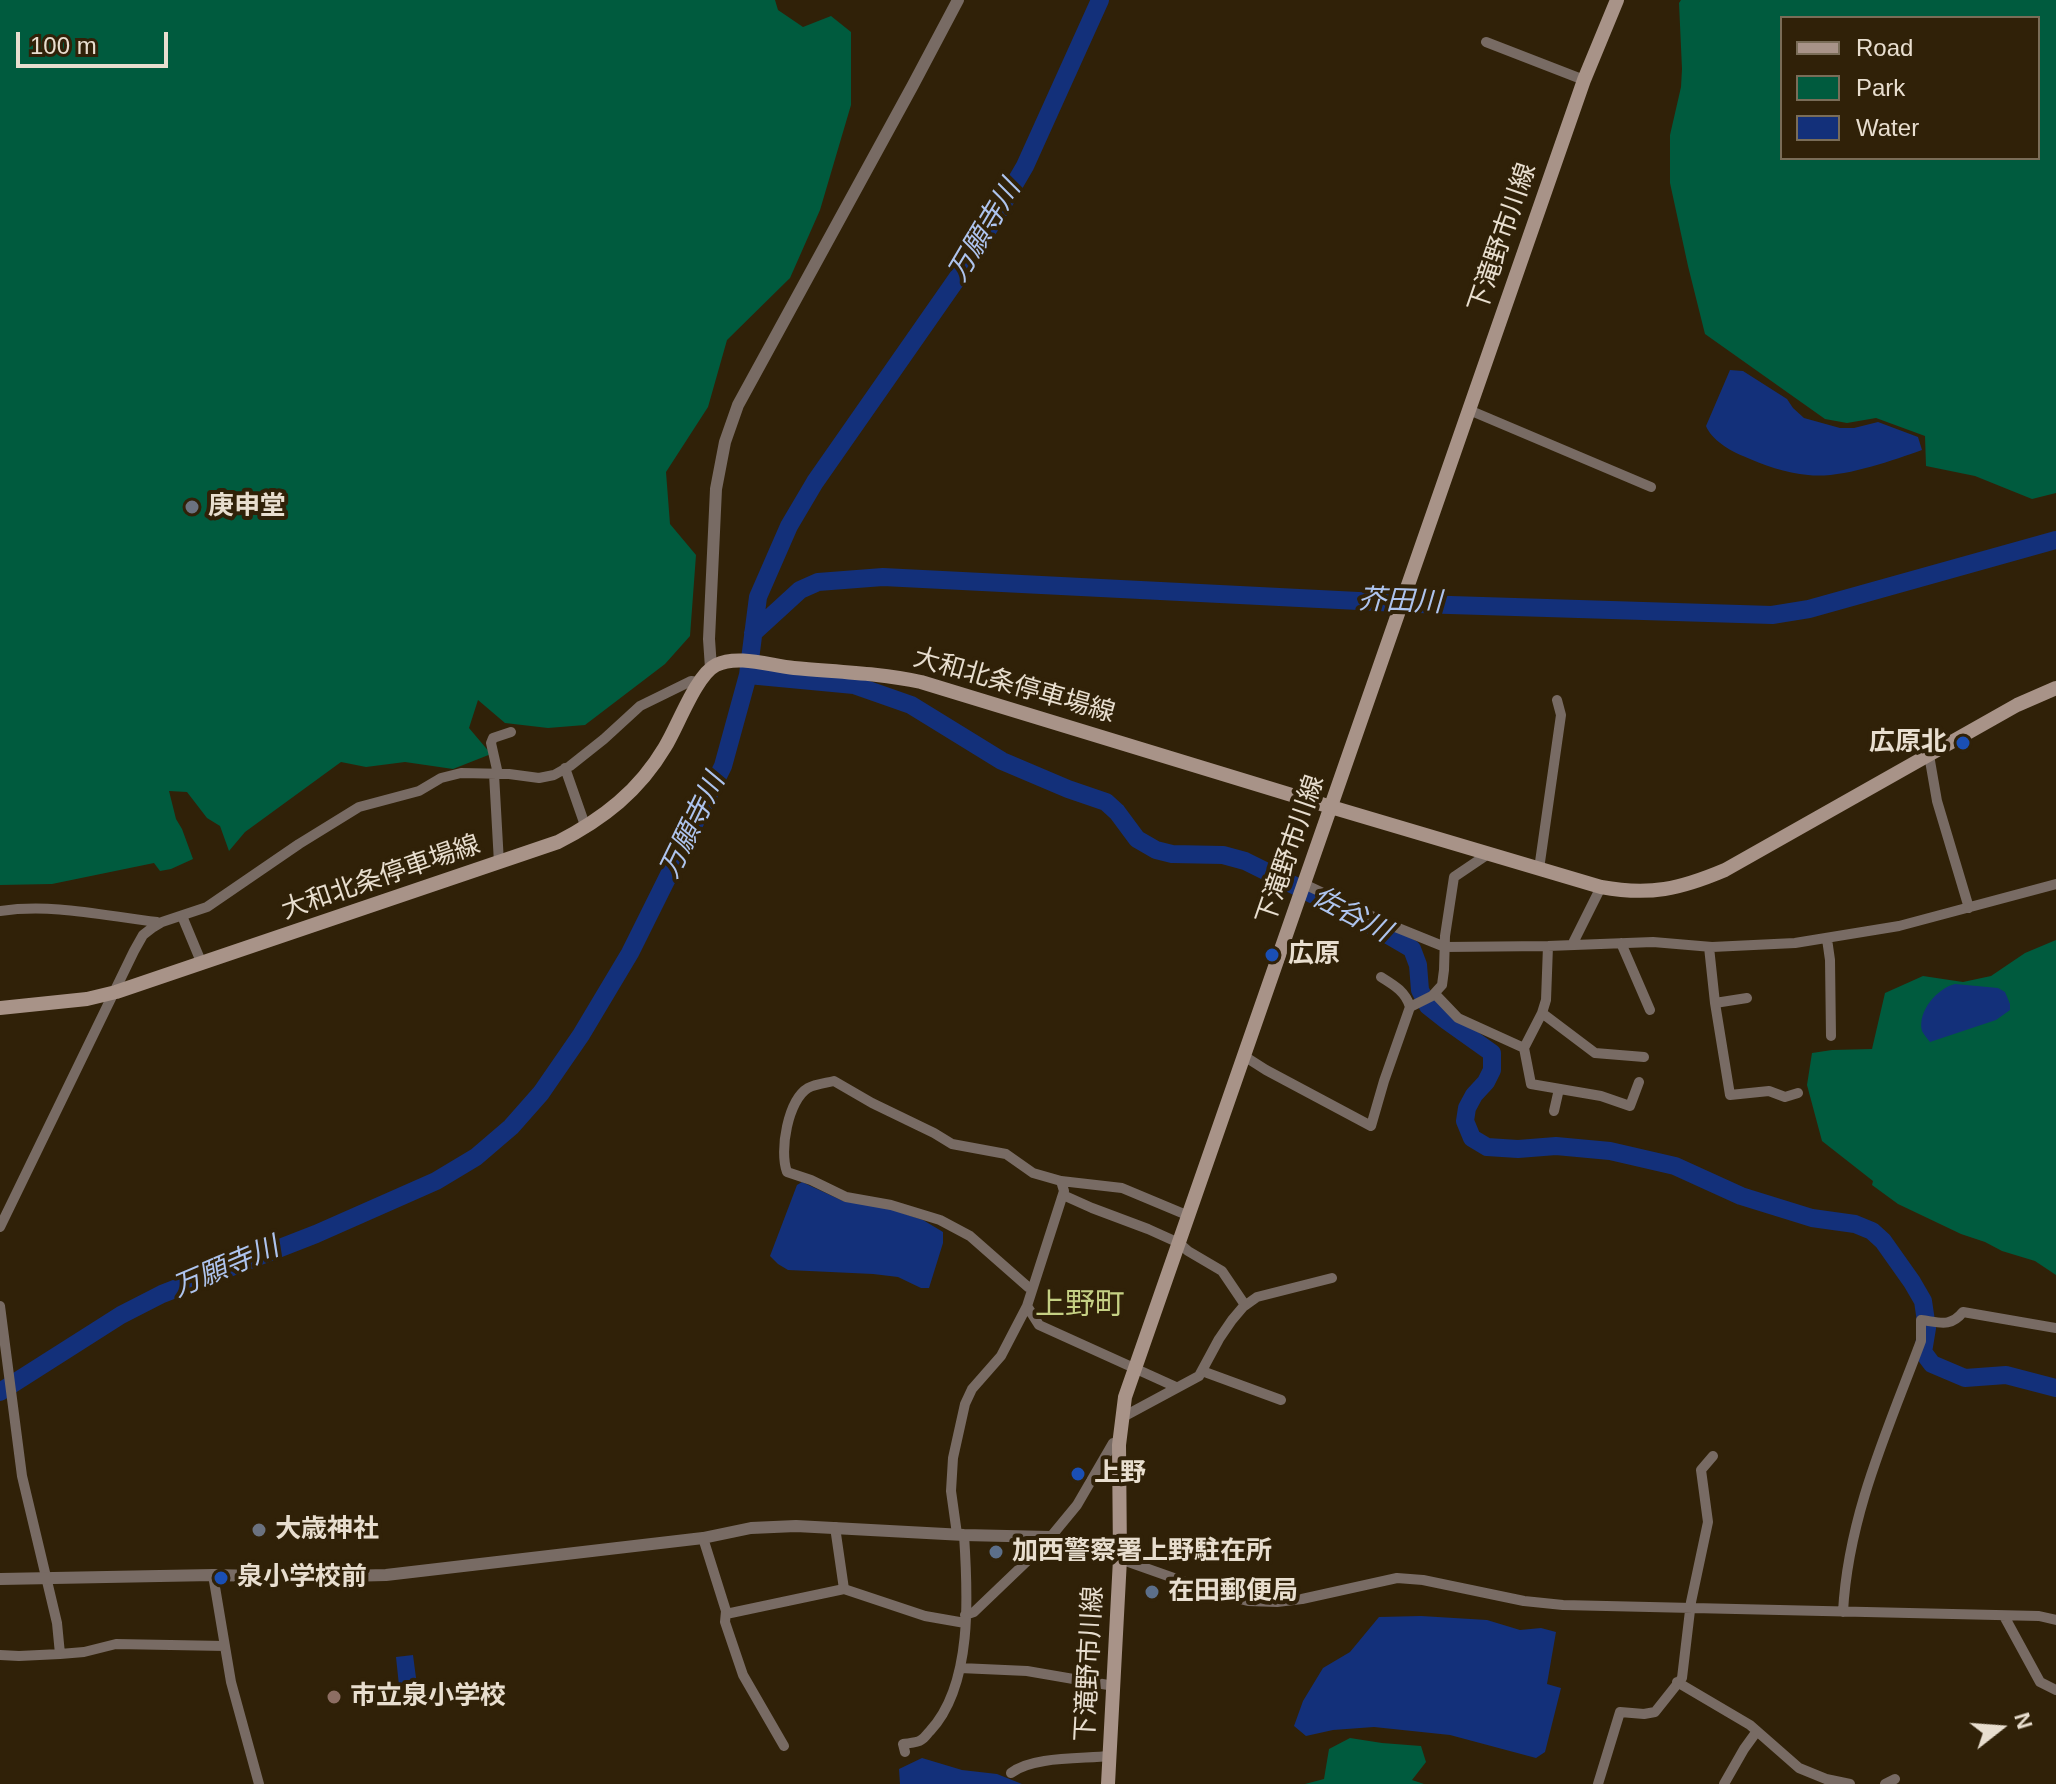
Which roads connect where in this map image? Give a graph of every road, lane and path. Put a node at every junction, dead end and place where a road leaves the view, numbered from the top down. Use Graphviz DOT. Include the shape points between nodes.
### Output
graph roads {
  1 [pos="958,0"];
  2 [pos="1617,0"];
  3 [pos="1486,42"];
  4 [pos="1584,80"];
  5 [pos="1469,410"];
  6 [pos="1651,487"];
  7 [pos="711,668"];
  8 [pos="699,682"];
  9 [pos="2056,688"];
  10 [pos="1557,700"];
  11 [pos="511,732"];
  12 [pos="1929,755"];
  13 [pos="565,768"];
  14 [pos="496,774"];
  15 [pos="1331,807"];
  16 [pos="586,828"];
  17 [pos="1488,854"];
  18 [pos="499,863"];
  19 [pos="1539,869"];
  20 [pos="2056,884"];
  21 [pos="1601,887"];
  22 [pos="1302,889"];
  23 [pos="1969,908"];
  24 [pos="0,911"];
  25 [pos="182,916"];
  26 [pos="158,924"];
  27 [pos="1827,939"];
  28 [pos="1621,943"];
  29 [pos="1572,945"];
  30 [pos="1548,946"];
  31 [pos="1445,947"];
  32 [pos="1709,947"];
  33 [pos="202,964"];
  34 [pos="1381,977"];
  35 [pos="116,992"];
  36 [pos="1435,994"];
  37 [pos="1747,998"];
  38 [pos="1715,1003"];
  39 [pos="1410,1007"];
  40 [pos="0,1008"];
  41 [pos="1650,1010"];
  42 [pos="1542,1013"];
  43 [pos="1831,1036"];
  44 [pos="1524,1048"];
  45 [pos="1244,1056"];
  46 [pos="1644,1057"];
  47 [pos="1639,1082"];
  48 [pos="1559,1089"];
  49 [pos="1798,1093"];
  50 [pos="1554,1111"];
  51 [pos="1061,1181"];
  52 [pos="1063,1195"];
  53 [pos="1189,1216"];
  54 [pos="0,1227"];
  55 [pos="1179,1243"];
  56 [pos="1332,1278"];
  57 [pos="1032,1288"];
  58 [pos="1245,1305"];
  59 [pos="0,1306"];
  60 [pos="1027,1306"];
  61 [pos="2056,1328"];
  62 [pos="1136,1368"];
  63 [pos="1202,1371"];
  64 [pos="1176,1387"];
  65 [pos="1281,1400"];
  66 [pos="1121,1418"];
  67 [pos="1119,1445"];
  68 [pos="1713,1456"];
  69 [pos="835,1527"];
  70 [pos="960,1535"];
  71 [pos="1050,1537"];
  72 [pos="703,1538"];
  73 [pos="1120,1559"];
  74 [pos="213,1575"];
  75 [pos="47,1578"];
  76 [pos="0,1579"];
  77 [pos="844,1589"];
  78 [pos="1692,1608"];
  79 [pos="1843,1612"];
  80 [pos="726,1614"];
  81 [pos="2004,1616"];
  82 [pos="965,1619"];
  83 [pos="2056,1620"];
  84 [pos="225,1646"];
  85 [pos="60,1654"];
  86 [pos="0,1655"];
  87 [pos="960,1668"];
  88 [pos="1677,1682"];
  89 [pos="1114,1686"];
  90 [pos="2056,1690"];
  91 [pos="1757,1731"];
  92 [pos="784,1746"];
  93 [pos="905,1752"];
  94 [pos="1109,1756"];
  95 [pos="1011,1773"];
  96 [pos="259,1784"];
  97 [pos="1108,1784"];
  98 [pos="1598,1784"];
  99 [pos="1724,1784"];
  100 [pos="1850,1784"];
  1 -- 7 [label="street" via="738,405 716,489"];
  2 -- 4 [label="main road, 下滝野市川線"];
  3 -- 4 [label="street"];
  4 -- 5 [label="main road, 下滝野市川線"];
  5 -- 6 [label="street"];
  5 -- 15 [label="main road, 下滝野市川線"];
  7 -- 8 [label="main road, 大和北条停車場線"];
  7 -- 15 [label="main road, 大和北条停車場線" via="742,661 890,675"];
  8 -- 13 [label="street" via="640,706"];
  8 -- 16 [label="main road, 大和北条停車場線" via="642,780"];
  9 -- 12 [label="main road, 大和北条停車場線"];
  10 -- 19 [label="street" via="1561,715"];
  11 -- 14 [label="street" via="491,743"];
  12 -- 21 [label="main road, 大和北条停車場線" via="1703,880 1658,891"];
  12 -- 23 [label="street"];
  13 -- 14 [label="street" via="539,778"];
  13 -- 16 [label="street"];
  14 -- 18 [label="street"];
  14 -- 25 [label="street" via="461,773 359,807 207,907"];
  15 -- 17 [label="main road, 大和北条停車場線"];
  15 -- 22 [label="main road, 下滝野市川線"];
  16 -- 18 [label="main road, 大和北条停車場線"];
  17 -- 19 [label="main road, 大和北条停車場線"];
  17 -- 31 [label="street" via="1454,877"];
  18 -- 33 [label="main road, 大和北条停車場線"];
  19 -- 21 [label="main road, 大和北条停車場線"];
  20 -- 23 [label="street"];
  21 -- 29 [label="street"];
  22 -- 31 [label="street"];
  22 -- 45 [label="main road, 下滝野市川線"];
  23 -- 27 [label="street"];
  24 -- 26 [label="street" via="77,911"];
  25 -- 26 [label="street"];
  25 -- 33 [label="street"];
  26 -- 35 [label="street" via="143,935"];
  27 -- 32 [label="street"];
  27 -- 43 [label="street"];
  28 -- 29 [label="street"];
  28 -- 32 [label="street"];
  28 -- 41 [label="street"];
  29 -- 30 [label="street"];
  30 -- 31 [label="street"];
  30 -- 42 [label="street"];
  31 -- 36 [label="street" via="1442,985"];
  32 -- 38 [label="street"];
  33 -- 35 [label="main road, 大和北条停車場線"];
  34 -- 39 [label="street" via="1399,989"];
  35 -- 40 [label="main road, 大和北条停車場線"];
  35 -- 54 [label="street"];
  36 -- 39 [label="street"];
  36 -- 44 [label="street" via="1458,1018"];
  37 -- 38 [label="street"];
  38 -- 49 [label="street" via="1730,1095"];
  39 -- 45 [label="street" via="1371,1126"];
  42 -- 44 [label="street"];
  42 -- 46 [label="street" via="1595,1053"];
  44 -- 48 [label="street" via="1531,1084"];
  45 -- 53 [label="main road, 下滝野市川線"];
  47 -- 48 [label="street" via="1630,1106"];
  48 -- 50 [label="street"];
  51 -- 52 [label="street"];
  51 -- 53 [label="street" via="1122,1188"];
  51 -- 57 [label="street" via="1033,1173 1006,1154 952,1144 834,1081 809,1087 796,1101 787,1129 787,1172 846,1197 940,1220 970,1236"];
  52 -- 55 [label="street"];
  52 -- 57 [label="street"];
  53 -- 55 [label="main road, 下滝野市川線"];
  55 -- 58 [label="street" via="1222,1271"];
  55 -- 62 [label="main road, 下滝野市川線"];
  56 -- 58 [label="street" via="1257,1297"];
  57 -- 60 [label="street"];
  58 -- 63 [label="street"];
  59 -- 75 [label="street" via="22,1476"];
  60 -- 62 [label="street" via="1039,1325"];
  60 -- 70 [label="street" via="1001,1356 965,1404 951,1491"];
  61 -- 79 [label="street" via="1963,1312 1947,1323 1921,1320 1921,1341 1857,1518"];
  62 -- 64 [label="street"];
  62 -- 66 [label="main road, 下滝野市川線"];
  63 -- 64 [label="street"];
  63 -- 65 [label="street"];
  64 -- 66 [label="street"];
  66 -- 67 [label="main road, 下滝野市川線"];
  67 -- 71 [label="street" via="1113,1443 1077,1505"];
  67 -- 73 [label="main road, 下滝野市川線"];
  68 -- 78 [label="street" via="1701,1470 1708,1522"];
  69 -- 70 [label="street"];
  69 -- 72 [label="street" via="751,1528"];
  69 -- 77 [label="street"];
  70 -- 71 [label="street"];
  70 -- 82 [label="street"];
  71 -- 73 [label="street"];
  71 -- 82 [label="street"];
  72 -- 74 [label="street" via="386,1575"];
  72 -- 80 [label="street"];
  73 -- 78 [label="street" via="1248,1601 1302,1599 1397,1578 1537,1603"];
  73 -- 89 [label="main road, 下滝野市川線"];
  74 -- 75 [label="street"];
  74 -- 84 [label="street"];
  75 -- 76 [label="street"];
  75 -- 85 [label="street"];
  77 -- 80 [label="street"];
  77 -- 82 [label="street" via="925,1616"];
  78 -- 79 [label="street"];
  78 -- 88 [label="street" via="1682,1678"];
  79 -- 81 [label="street"];
  80 -- 92 [label="street" via="743,1675"];
  81 -- 83 [label="street"];
  81 -- 90 [label="street" via="2040,1682"];
  82 -- 87 [label="street"];
  84 -- 85 [label="street" via="116,1644"];
  84 -- 96 [label="street"];
  85 -- 86 [label="street"];
  87 -- 89 [label="street" via="1027,1671"];
  87 -- 93 [label="street" via="937,1724 920,1742 903,1744"];
  88 -- 91 [label="street"];
  88 -- 98 [label="street" via="1655,1712 1620,1712"];
  89 -- 94 [label="main road, 下滝野市川線"];
  91 -- 99 [label="street"];
  91 -- 100 [label="street" via="1799,1768"];
  94 -- 95 [label="street" via="1039,1763"];
  94 -- 97 [label="main road, 下滝野市川線"];
}
